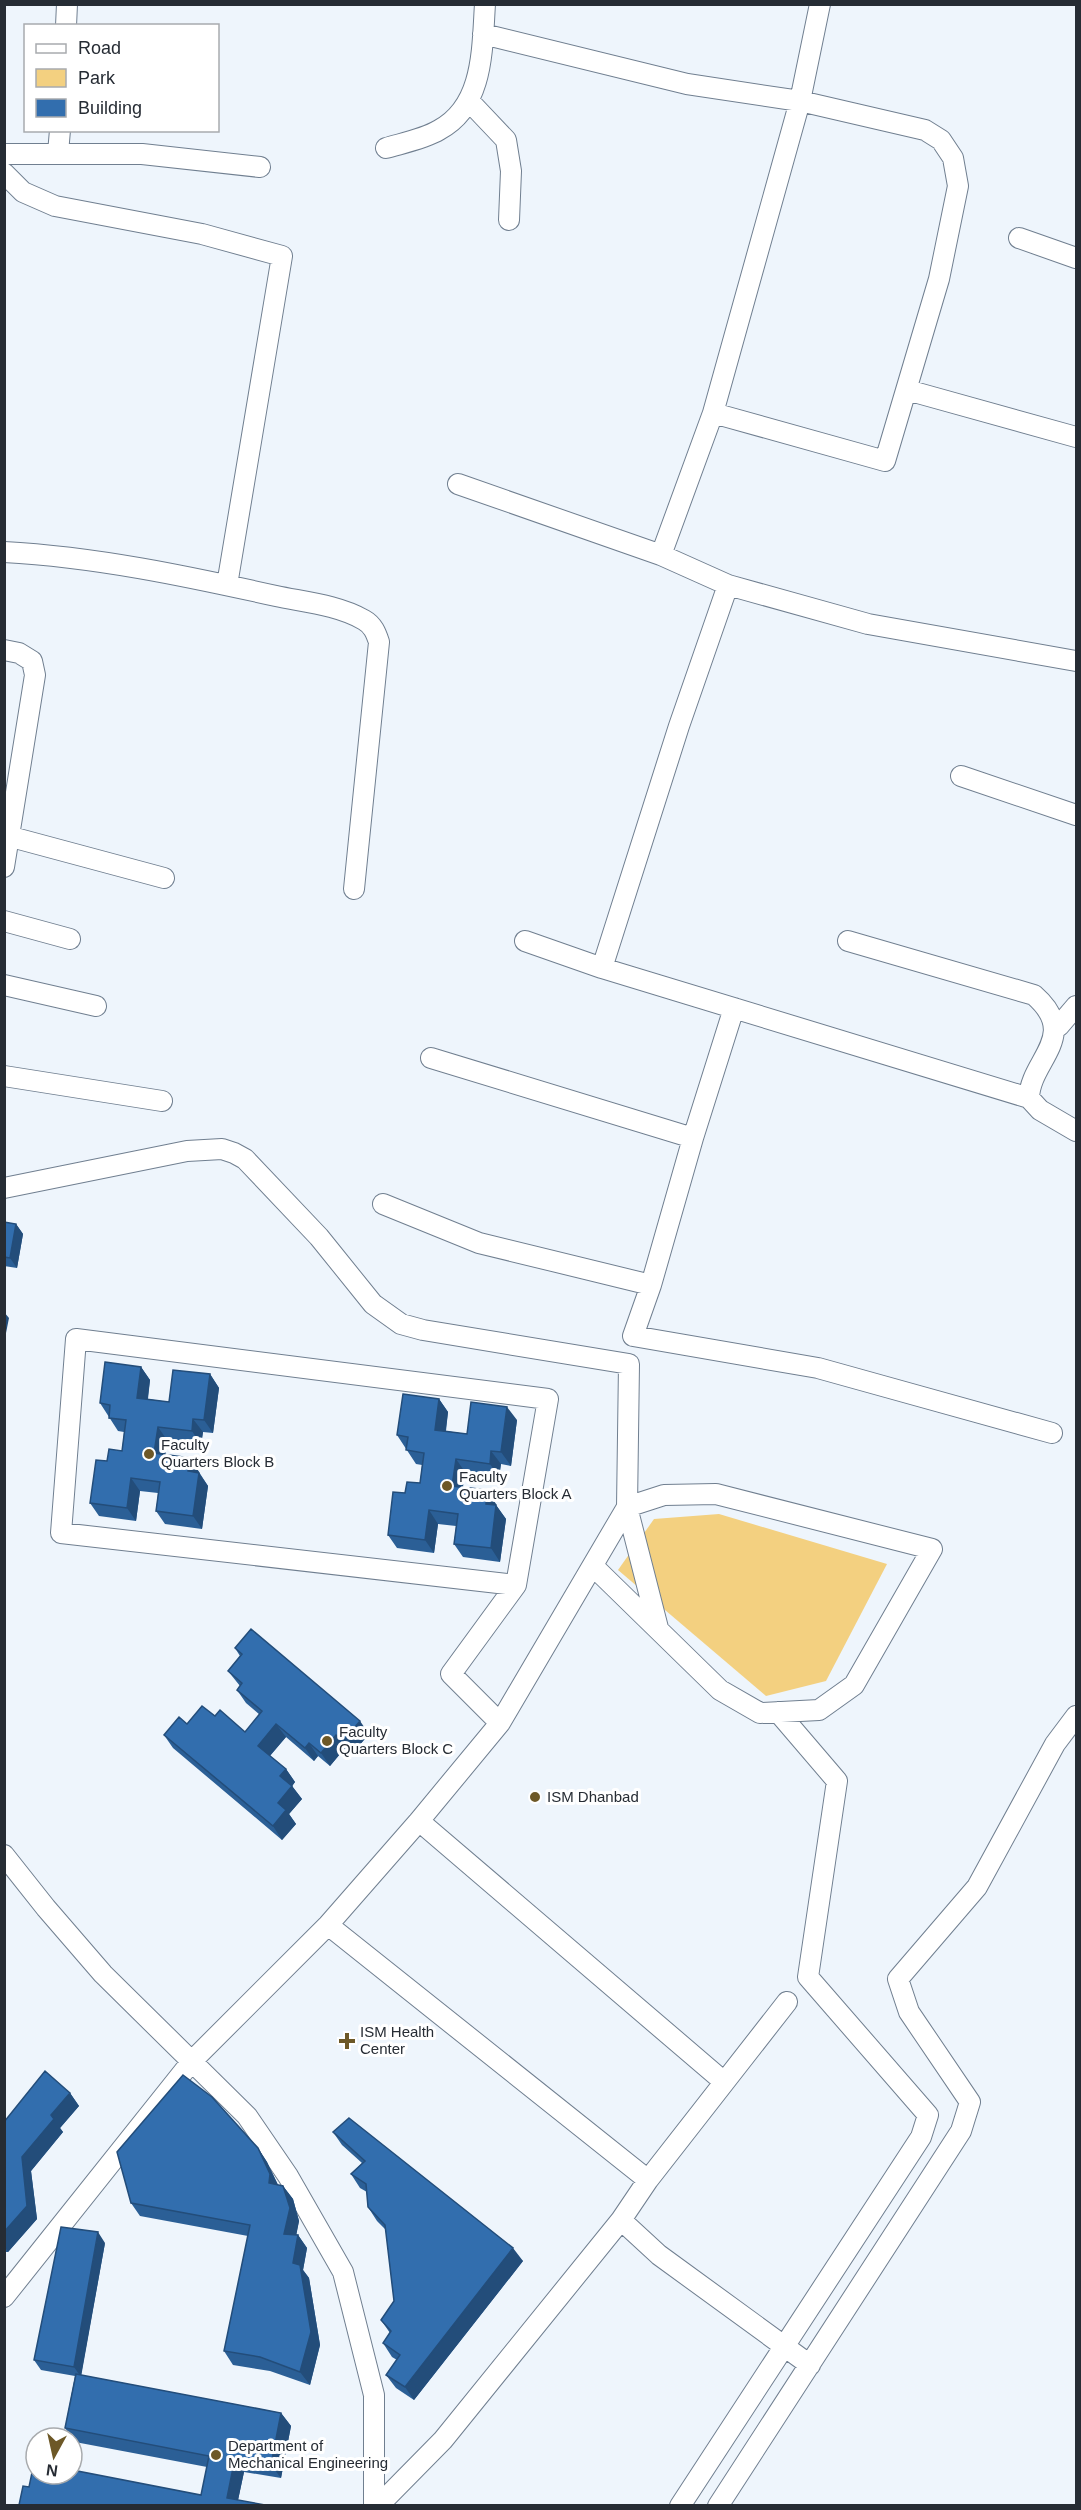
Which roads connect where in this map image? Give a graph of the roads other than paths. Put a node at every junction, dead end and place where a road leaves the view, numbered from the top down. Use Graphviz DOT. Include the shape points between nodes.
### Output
graph roads {
  1 [pos="67,4"];
  2 [pos="486,4"];
  3 [pos="820,4"];
  4 [pos="66,24"];
  5 [pos="483,34"];
  6 [pos="469,101"];
  7 [pos="800,101"];
  8 [pos="60,132"];
  9 [pos="386,148"];
  10 [pos="58,153"];
  11 [pos="4,154"];
  12 [pos="260,167"];
  13 [pos="4,173"];
  14 [pos="509,220"];
  15 [pos="1019,238"];
  16 [pos="1077,258"];
  17 [pos="907,390"];
  18 [pos="713,413"];
  19 [pos="1077,437"];
  20 [pos="458,484"];
  21 [pos="4,552"];
  22 [pos="661,555"];
  23 [pos="227,585"];
  24 [pos="728,585"];
  25 [pos="4,650"];
  26 [pos="1077,662"];
  27 [pos="961,776"];
  28 [pos="1077,815"];
  29 [pos="7,836"];
  30 [pos="4,867"];
  31 [pos="164,879"];
  32 [pos="354,889"];
  33 [pos="4,921"];
  34 [pos="70,939"];
  35 [pos="525,941"];
  36 [pos="848,941"];
  37 [pos="602,968"];
  38 [pos="4,985"];
  39 [pos="96,1006"];
  40 [pos="1077,1006"];
  41 [pos="734,1008"];
  42 [pos="1059,1026"];
  43 [pos="431,1058"];
  44 [pos="4,1076"];
  45 [pos="1029,1098"];
  46 [pos="162,1101"];
  47 [pos="1077,1131"];
  48 [pos="693,1138"];
  49 [pos="4,1188"];
  50 [pos="383,1204"];
  51 [pos="651,1285"];
  52 [pos="1052,1433"];
  53 [pos="627,1507"];
  54 [pos="594,1567"];
  55 [pos="516,1585"];
  56 [pos="658,1628"];
  57 [pos="778,1712"];
  58 [pos="1077,1716"];
  59 [pos="500,1723"];
  60 [pos="419,1821"];
  61 [pos="4,1855"];
  62 [pos="328,1925"];
  63 [pos="787,2002"];
  64 [pos="192,2061"];
  65 [pos="723,2081"];
  66 [pos="648,2180"];
  67 [pos="621,2220"];
  68 [pos="4,2297"];
  69 [pos="786,2345"];
  70 [pos="810,2365"];
  71 [pos="374,2505"];
  72 [pos="378,2505"];
  73 [pos="680,2505"];
  74 [pos="718,2505"];
  1 -- 4 [label="street"];
  2 -- 5 [label="street"];
  3 -- 7 [label="street"];
  5 -- 6 [label="street" via="475,92"];
  5 -- 7 [label="street" via="687,84"];
  6 -- 9 [label="street" via="461,116 438,131"];
  6 -- 14 [label="street" via="506,140 511,171"];
  7 -- 17 [label="street" via="926,130 941,140 953,158 958,186 942,268"];
  7 -- 18 [label="street"];
  8 -- 10 [label="street"];
  10 -- 11 [label="street"];
  10 -- 12 [label="street" via="142,153"];
  13 -- 23 [label="street" via="23,192 55,206 202,234 282,256"];
  15 -- 16 [label="street"];
  17 -- 18 [label="street" via="885,461"];
  17 -- 19 [label="street"];
  18 -- 22 [label="street"];
  20 -- 22 [label="street"];
  21 -- 23 [label="street" via="62,555"];
  22 -- 24 [label="street"];
  23 -- 32 [label="street" via="337,609 366,621 374,629 379,642"];
  24 -- 26 [label="street" via="868,624"];
  24 -- 37 [label="street"];
  25 -- 29 [label="street" via="32,661 35,675"];
  27 -- 28 [label="street"];
  29 -- 30 [label="street"];
  29 -- 31 [label="street"];
  33 -- 34 [label="street"];
  35 -- 37 [label="street"];
  36 -- 42 [label="street" via="1034,995 1045,1002"];
  37 -- 41 [label="street"];
  38 -- 39 [label="street"];
  40 -- 42 [label="street"];
  41 -- 45 [label="street"];
  41 -- 48 [label="street"];
  42 -- 45 [label="street" via="1057,1044"];
  43 -- 48 [label="street"];
  44 -- 46 [label="street"];
  45 -- 47 [label="street" via="1040,1110"];
  48 -- 51 [label="street"];
  49 -- 53 [label="street" via="187,1151 222,1149 234,1153 245,1159 319,1237 373,1304 401,1324 629,1364"];
  50 -- 51 [label="street" via="479,1244"];
  51 -- 52 [label="street" via="633,1336 818,1368"];
  53 -- 54 [label="street"];
  53 -- 56 [label="street"];
  53 -- 57 [label="street" via="664,1495 716,1494 932,1549 854,1685 819,1710"];
  54 -- 56 [label="street"];
  54 -- 59 [label="street"];
  55 -- 55 [label="street" via="548,1399 76,1340 60,1533"];
  55 -- 59 [label="street" via="451,1674"];
  56 -- 57 [label="street" via="720,1690 760,1713"];
  57 -- 69 [label="street" via="837,1781 808,1977 928,2115 921,2137"];
  58 -- 70 [label="street" via="1055,1744 977,1887 898,1979 909,2012 970,2102 961,2131"];
  59 -- 60 [label="street"];
  60 -- 62 [label="street"];
  60 -- 65 [label="street"];
  61 -- 64 [label="street" via="102,1974"];
  62 -- 64 [label="street"];
  62 -- 66 [label="street"];
  63 -- 65 [label="street"];
  64 -- 68 [label="street"];
  64 -- 71 [label="street" via="247,2116 288,2176 343,2272 374,2395"];
  65 -- 66 [label="street"];
  66 -- 67 [label="street"];
  67 -- 69 [label="street" via="658,2254"];
  67 -- 72 [label="street" via="443,2440"];
  69 -- 70 [label="street"];
  69 -- 73 [label="street"];
  70 -- 74 [label="street"];
}
